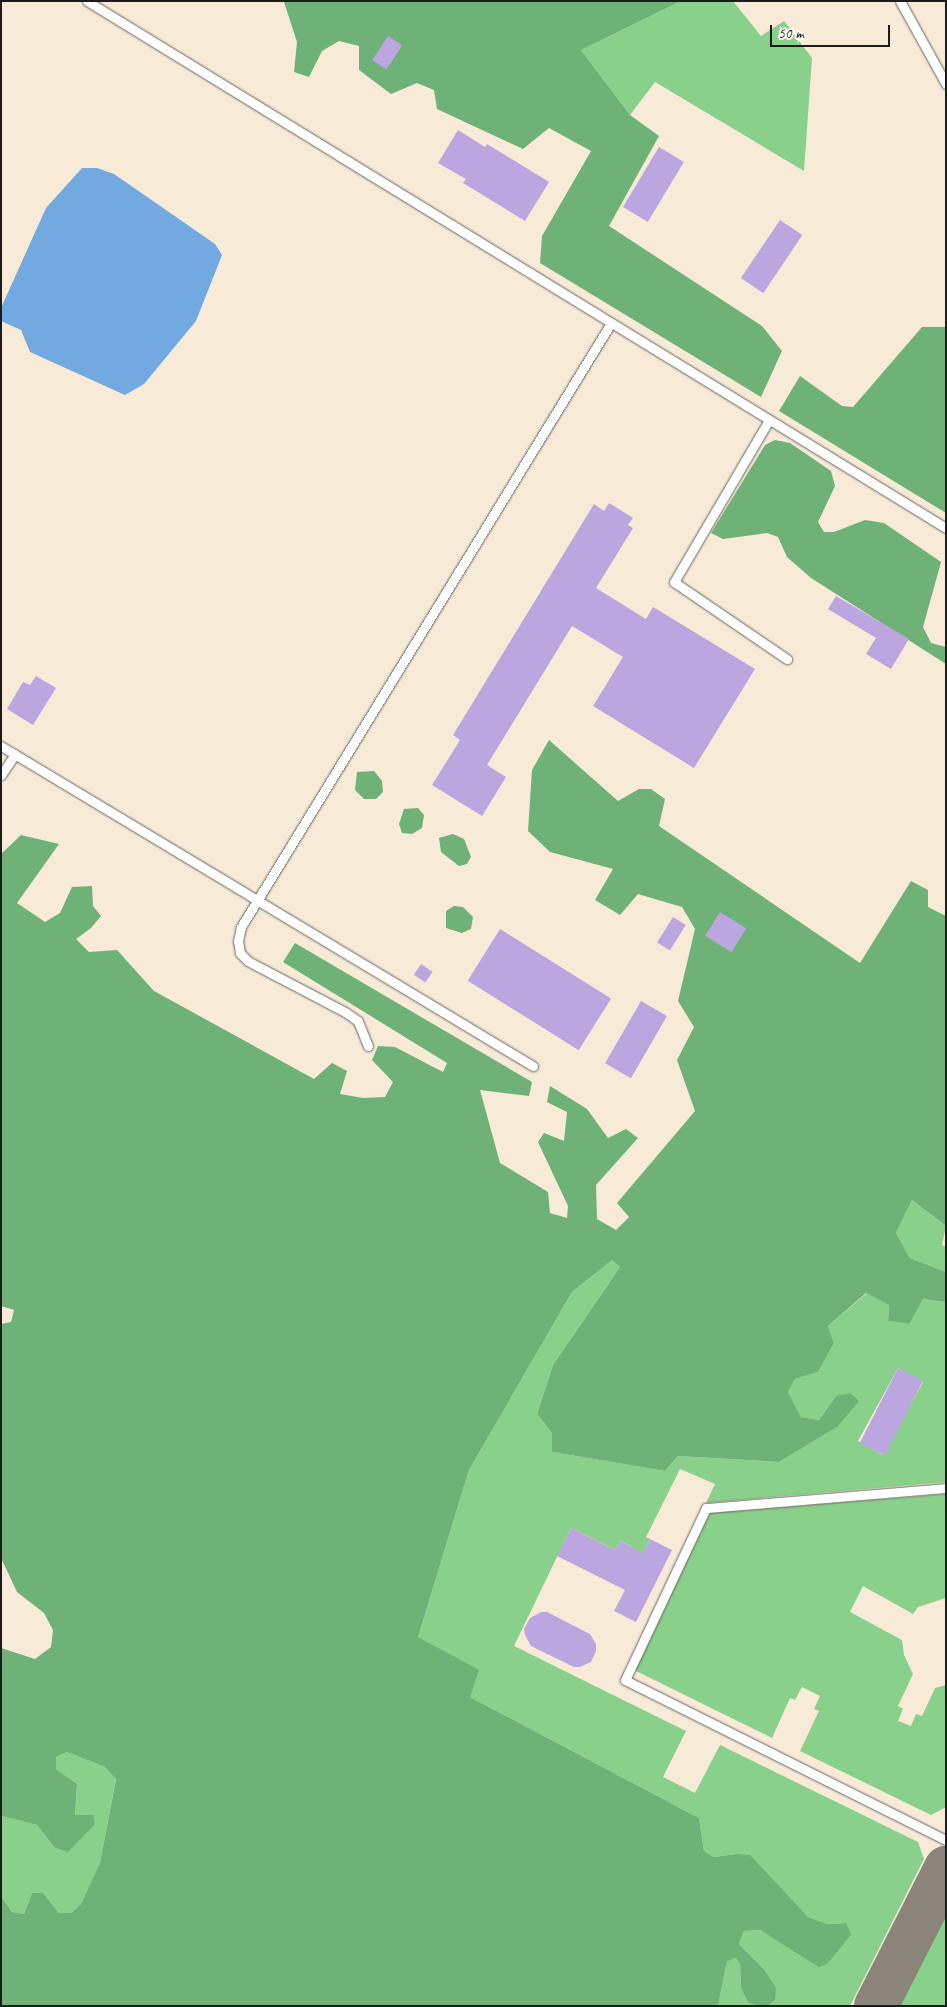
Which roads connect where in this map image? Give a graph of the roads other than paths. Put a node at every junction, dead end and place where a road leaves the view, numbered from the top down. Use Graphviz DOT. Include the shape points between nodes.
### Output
graph roads {
  1 [pos="87,1"];
  2 [pos="900,1"];
  3 [pos="946,84"];
  4 [pos="611,323"];
  5 [pos="769,420"];
  6 [pos="946,528"];
  7 [pos="787,658"];
  8 [pos="1,746"];
  9 [pos="15,754"];
  10 [pos="1,775"];
  11 [pos="258,900"];
  12 [pos="368,1046"];
  13 [pos="533,1066"];
  14 [pos="946,1488"];
  15 [pos="946,1840"];
  1 -- 4 [label="lane"];
  2 -- 3 [label="lane"];
  4 -- 5 [label="lane"];
  4 -- 11 [label="lane"];
  5 -- 6 [label="lane"];
  5 -- 7 [label="lane" via="674,582"];
  8 -- 9 [label="lane"];
  9 -- 10 [label="lane"];
  9 -- 11 [label="lane"];
  11 -- 12 [label="lane" via="242,927 238,941 240,953 248,961 358,1021"];
  11 -- 13 [label="lane"];
  14 -- 15 [label="lane" via="706,1508 625,1680"];
}
